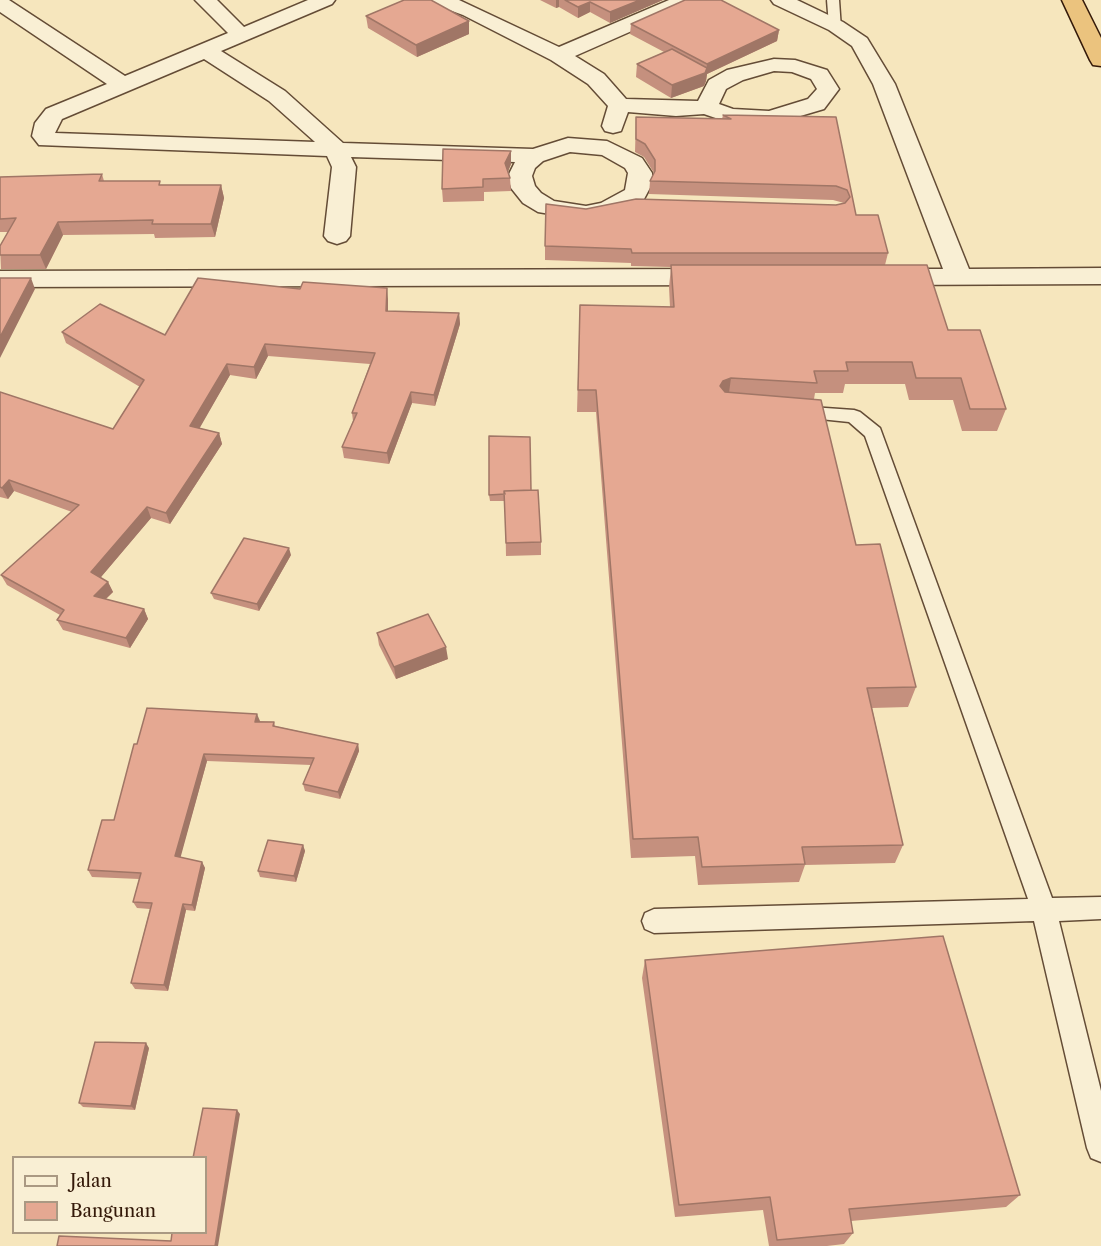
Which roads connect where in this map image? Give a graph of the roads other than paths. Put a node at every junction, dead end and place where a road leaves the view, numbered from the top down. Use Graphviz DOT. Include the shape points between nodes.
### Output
graph roads {
  1 [pos="205,0"];
  2 [pos="325,0"];
  3 [pos="440,0"];
  4 [pos="686,0"];
  5 [pos="781,0"];
  6 [pos="834,0"];
  7 [pos="1072,0"];
  8 [pos="0,3"];
  9 [pos="836,26"];
  10 [pos="242,36"];
  11 [pos="206,51"];
  12 [pos="559,56"];
  13 [pos="1101,60"];
  14 [pos="123,85"];
  15 [pos="619,105"];
  16 [pos="706,107"];
  17 [pos="335,148"];
  18 [pos="607,148"];
  19 [pos="535,156"];
  20 [pos="623,204"];
  21 [pos="658,204"];
  22 [pos="337,236"];
  23 [pos="959,276"];
  24 [pos="1101,276"];
  25 [pos="743,277"];
  26 [pos="863,277"];
  27 [pos="0,279"];
  28 [pos="774,411"];
  29 [pos="1101,908"];
  30 [pos="1044,910"];
  31 [pos="654,921"];
  32 [pos="1101,1148"];
  1 -- 10 [label="street"];
  2 -- 10 [label="street"];
  3 -- 12 [label="street"];
  4 -- 12 [label="street"];
  5 -- 9 [label="street"];
  6 -- 9 [label="lane"];
  7 -- 13 [label="highway"];
  8 -- 14 [label="street"];
  9 -- 23 [label="street" via="860,42 884,84"];
  10 -- 11 [label="street"];
  11 -- 14 [label="street"];
  11 -- 17 [label="street" via="278,96"];
  12 -- 15 [label="street" via="596,79"];
  14 -- 17 [label="street" via="54,114 46,123 43,136 46,140"];
  15 -- 16 [label="street"];
  15 -- 18 [label="street"];
  16 -- 16 [label="street" via="730,117 770,118 816,104 828,89 819,75 795,66 774,65 735,75 717,85"];
  17 -- 19 [label="street"];
  17 -- 22 [label="street" via="344,167"];
  18 -- 19 [label="street" via="568,145"];
  18 -- 20 [label="street" via="634,163 640,173 635,194"];
  19 -- 20 [label="street" via="520,176 523,188 547,207 586,213"];
  20 -- 21 [label="street"];
  23 -- 24 [label="street"];
  23 -- 26 [label="street"];
  25 -- 27 [label="street"];
  28 -- 30 [label="lane" via="854,416 873,433"];
  29 -- 30 [label="lane"];
  30 -- 31 [label="lane"];
  30 -- 32 [label="lane"];
}
